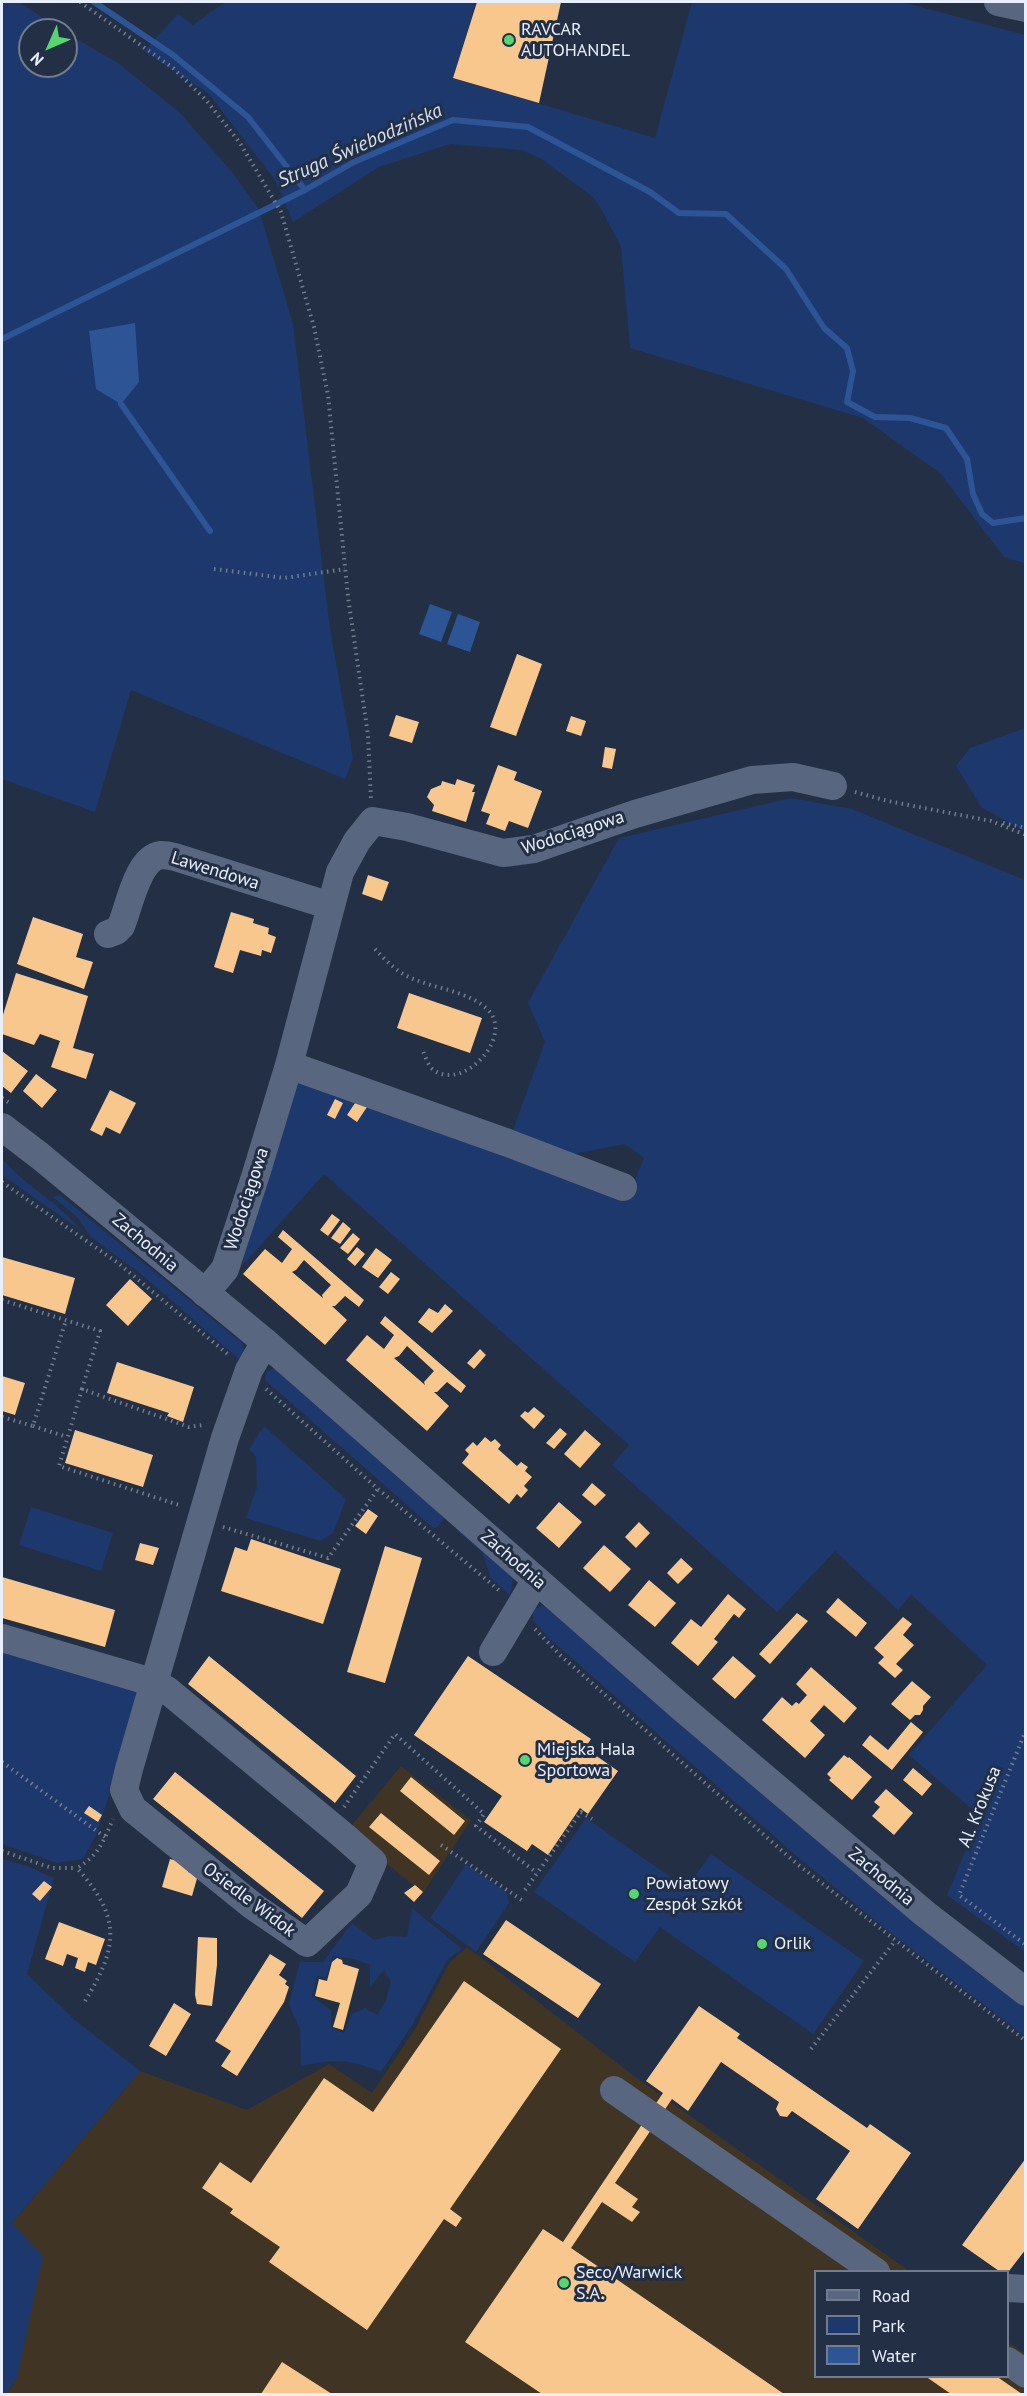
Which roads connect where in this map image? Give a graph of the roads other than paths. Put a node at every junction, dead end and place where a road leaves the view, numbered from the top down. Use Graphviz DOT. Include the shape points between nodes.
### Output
graph roads {
  1 [pos="998,2"];
  2 [pos="1026,8"];
  3 [pos="833,786"];
  4 [pos="331,906"];
  5 [pos="108,934"];
  6 [pos="289,1065"];
  7 [pos="2,1127"];
  8 [pos="623,1187"];
  9 [pos="205,1293"];
  10 [pos="265,1342"];
  11 [pos="536,1580"];
  12 [pos="2,1638"];
  13 [pos="493,1652"];
  14 [pos="155,1683"];
  15 [pos="1026,1992"];
  16 [pos="614,2090"];
  17 [pos="875,2270"];
  18 [pos="1009,2288"];
  19 [pos="1026,2289"];
  20 [pos="1009,2362"];
  21 [pos="1026,2374"];
  1 -- 2 [label="street"];
  3 -- 4 [label="street, Wodociągowa" via="793,777 752,780 634,814 534,849 503,853 373,821 340,872"];
  4 -- 5 [label="street, Lawendowa" via="161,855 144,866 121,926"];
  4 -- 6 [label="street, Wodociągowa"];
  6 -- 8 [label="street"];
  6 -- 9 [label="street, Wodociągowa" via="225,1269"];
  7 -- 9 [label="street, Zachodnia"];
  9 -- 10 [label="street, Zachodnia"];
  10 -- 11 [label="street, Zachodnia"];
  10 -- 14 [label="street" via="248,1372 225,1438"];
  11 -- 13 [label="street"];
  11 -- 15 [label="street, Zachodnia" via="924,1913"];
  12 -- 14 [label="street, Osiedle Widok"];
  14 -- 14 [label="street, Osiedle Widok" via="124,1790 133,1809 253,1906 307,1942 359,1894 373,1862"];
  16 -- 17 [label="street"];
  18 -- 19 [label="street"];
  20 -- 21 [label="street"];
}
